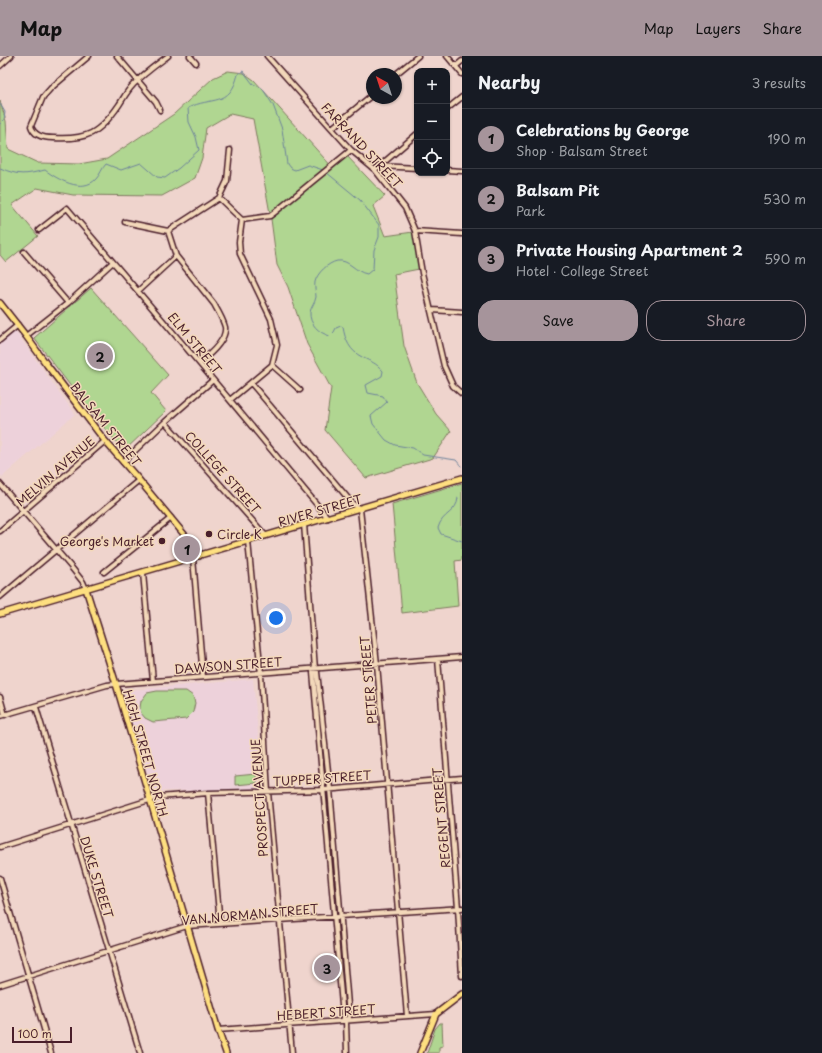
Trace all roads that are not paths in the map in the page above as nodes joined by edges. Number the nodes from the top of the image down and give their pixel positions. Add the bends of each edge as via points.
1 (11, 56) edge
2 (89, 56) edge
3 (118, 56) edge
4 (168, 56) edge
5 (190, 56) edge
6 (267, 56) edge
7 (418, 56) edge
8 (447, 56) edge
9 (462, 61) edge
10 (196, 63) dead end
11 (0, 66) edge
12 (456, 66) junction
13 (402, 69) edge
14 (462, 74) edge
15 (138, 80) junction
16 (462, 97) edge
17 (366, 100) edge
18 (450, 107) edge
19 (160, 110) dead end
20 (332, 128) junction
21 (414, 137) edge
22 (230, 150) dead end
23 (351, 150) junction
24 (379, 166) junction
25 (414, 168) edge
26 (375, 170) junction
27 (450, 170) edge
28 (462, 171) edge
29 (218, 198) junction
30 (242, 220) junction
31 (125, 222) dead end
32 (39, 230) dead end
33 (168, 231) junction
34 (415, 231) junction
35 (462, 234) edge
36 (24, 252) dead end
37 (176, 256) junction
38 (113, 262) junction
39 (138, 291) junction
40 (0, 303) edge
41 (68, 303) junction
42 (432, 310) junction
43 (462, 312) edge
44 (18, 325) junction
45 (26, 336) junction
46 (0, 340) edge
47 (200, 363) junction
48 (272, 365) junction
49 (213, 380) junction
50 (251, 383) junction
51 (300, 390) dead end
52 (462, 394) edge
53 (230, 400) junction
54 (165, 422) junction
55 (105, 442) junction
56 (123, 462) junction
57 (462, 478) edge
58 (139, 480) junction
59 (0, 484) edge
60 (360, 509) junction
61 (23, 512) junction
62 (171, 518) junction
63 (328, 518) junction
64 (304, 524) junction
65 (0, 531) edge
66 (266, 536) junction
67 (248, 541) junction
68 (57, 550) junction
69 (199, 556) junction
70 (193, 558) junction
71 (104, 572) dead end
72 (143, 573) junction
73 (86, 589) junction
74 (0, 597) edge
75 (0, 614) edge
76 (462, 657) edge
77 (438, 659) junction
78 (377, 664) junction
79 (315, 669) junction
80 (261, 674) junction
81 (203, 677) junction
82 (153, 680) junction
83 (116, 684) junction
84 (0, 697) edge
85 (36, 707) junction
86 (2, 716) edge
87 (447, 778) junction
88 (462, 778) edge
89 (387, 784) junction
90 (330, 789) junction
91 (324, 790) junction
92 (268, 792) junction
93 (208, 794) junction
94 (149, 800) junction
95 (71, 826) junction
96 (327, 828) junction
97 (333, 828) junction
98 (0, 847) edge
99 (0, 878) edge
100 (460, 908) edge
101 (398, 912) junction
102 (340, 916) junction
103 (334, 917) junction
104 (280, 920) junction
105 (220, 924) junction
106 (187, 926) junction
107 (109, 951) junction
108 (30, 976) junction
109 (462, 976) edge
110 (0, 985) edge
111 (462, 994) edge
112 (436, 1014) junction
113 (407, 1016) junction
114 (346, 1021) junction
115 (290, 1025) junction
116 (218, 1030) junction
117 (52, 1053) edge
118 (140, 1053) edge
119 (226, 1053) edge
120 (292, 1053) edge
121 (347, 1053) edge
122 (420, 1053) edge

1 - 11 street
2 - 15 street via 43,97 31,126 36,134 46,138 75,138 96,131 110,118
3 - 15 street
4 - 15 street
5 - 10 street
6 - 20 street, FARRAND STREET
7 - 13 street
8 - 12 street
9 - 12 street
12 - 14 street
15 - 19 street
16 - 18 street
17 - 20 street
20 - 23 street, FARRAND STREET
21 - 24 street
22 - 29 street via 227,181
23 - 26 street, FARRAND STREET
23 - 30 street via 274,214
24 - 25 street
24 - 26 street
26 - 34 street, FARRAND STREET via 406,208
27 - 28 street
29 - 30 street
29 - 33 street
30 - 48 street via 240,254 272,319 277,345
31 - 33 street
32 - 38 street, ELM STREET via 67,208
33 - 37 street
34 - 35 street
34 - 42 street, FARRAND STREET
36 - 41 street
37 - 39 street
37 - 47 street via 214,304 225,328 215,350
38 - 39 street, ELM STREET
38 - 41 street
39 - 47 street, ELM STREET
40 - 44 main road, BALSAM STREET
41 - 45 street
42 - 43 street
42 - 52 street, FARRAND STREET via 444,366 453,386
44 - 45 main road, BALSAM STREET
44 - 46 street
45 - 55 main road, BALSAM STREET
47 - 49 street, ELM STREET
48 - 50 street
48 - 51 street
49 - 53 street, ELM STREET
49 - 54 street
50 - 53 street
50 - 60 street via 352,503
53 - 63 street, ELM STREET
54 - 56 street
54 - 66 street, COLLEGE STREET
55 - 56 main road, BALSAM STREET
55 - 61 street, MELVIN AVENUE
56 - 58 main road, BALSAM STREET
57 - 60 main road, RIVER STREET
58 - 62 main road, BALSAM STREET
58 - 68 street
59 - 61 street, HIGH STREET NORTH
60 - 63 main road, RIVER STREET
60 - 78 street, PETER STREET
61 - 65 street, MELVIN AVENUE
61 - 68 street, HIGH STREET NORTH
62 - 69 main road, BALSAM STREET via 198,551
62 - 71 street
63 - 64 main road, RIVER STREET
64 - 66 main road, RIVER STREET
64 - 79 street
66 - 67 main road, RIVER STREET
67 - 69 main road, RIVER STREET
67 - 80 street, PROSPECT AVENUE
68 - 73 street, HIGH STREET NORTH
68 - 74 street
69 - 70 main road, RIVER STREET
70 - 72 main road, RIVER STREET
70 - 81 street
72 - 73 main road, RIVER STREET
72 - 82 street
73 - 75 main road, RIVER STREET
73 - 83 main road, HIGH STREET NORTH
76 - 77 street, DAWSON STREET
77 - 78 street, DAWSON STREET
77 - 87 street, REGENT STREET
78 - 79 street, DAWSON STREET
78 - 89 street, PETER STREET
79 - 80 street, DAWSON STREET
79 - 90 street
79 - 91 street
80 - 81 street, DAWSON STREET
80 - 92 street, PROSPECT AVENUE
81 - 82 street, DAWSON STREET
82 - 83 street, DAWSON STREET
83 - 85 street, DAWSON STREET
83 - 94 main road, HIGH STREET NORTH
84 - 86 street
85 - 86 street, DAWSON STREET
85 - 95 street, DUKE STREET
87 - 88 street, TUPPER STREET
87 - 89 street, TUPPER STREET
87 - 100 street, REGENT STREET
89 - 90 street, TUPPER STREET
89 - 101 street, PETER STREET
90 - 91 street, TUPPER STREET
90 - 97 street
91 - 92 street, TUPPER STREET
91 - 96 street
92 - 93 street, TUPPER STREET
92 - 104 street, PROSPECT AVENUE
93 - 94 street, TUPPER STREET via 158,797
93 - 105 street
94 - 95 street, TUPPER STREET
94 - 106 main road, HIGH STREET NORTH
95 - 98 street, TUPPER STREET
95 - 107 street, DUKE STREET
96 - 97 street
96 - 103 street
97 - 102 street
99 - 108 street
100 - 101 street, VAN NORMAN STREET
100 - 109 street, REGENT STREET
101 - 102 street, VAN NORMAN STREET
101 - 113 street, PETER STREET
102 - 103 street, VAN NORMAN STREET
102 - 114 street via 349,1017
103 - 104 street, VAN NORMAN STREET
103 - 114 street via 343,1017
104 - 105 street, VAN NORMAN STREET
104 - 115 street, PROSPECT AVENUE
105 - 106 street, VAN NORMAN STREET
106 - 107 street, VAN NORMAN STREET
106 - 116 main road, HIGH STREET NORTH
107 - 108 street, VAN NORMAN STREET
107 - 118 street, DUKE STREET
108 - 110 street, VAN NORMAN STREET
108 - 117 street
111 - 112 main road
112 - 113 street, HEBERT STREET
112 - 122 main road
113 - 114 street, HEBERT STREET
114 - 115 street, HEBERT STREET
114 - 121 street
115 - 116 street, HEBERT STREET
115 - 120 street, PROSPECT AVENUE
116 - 119 main road, HIGH STREET NORTH

